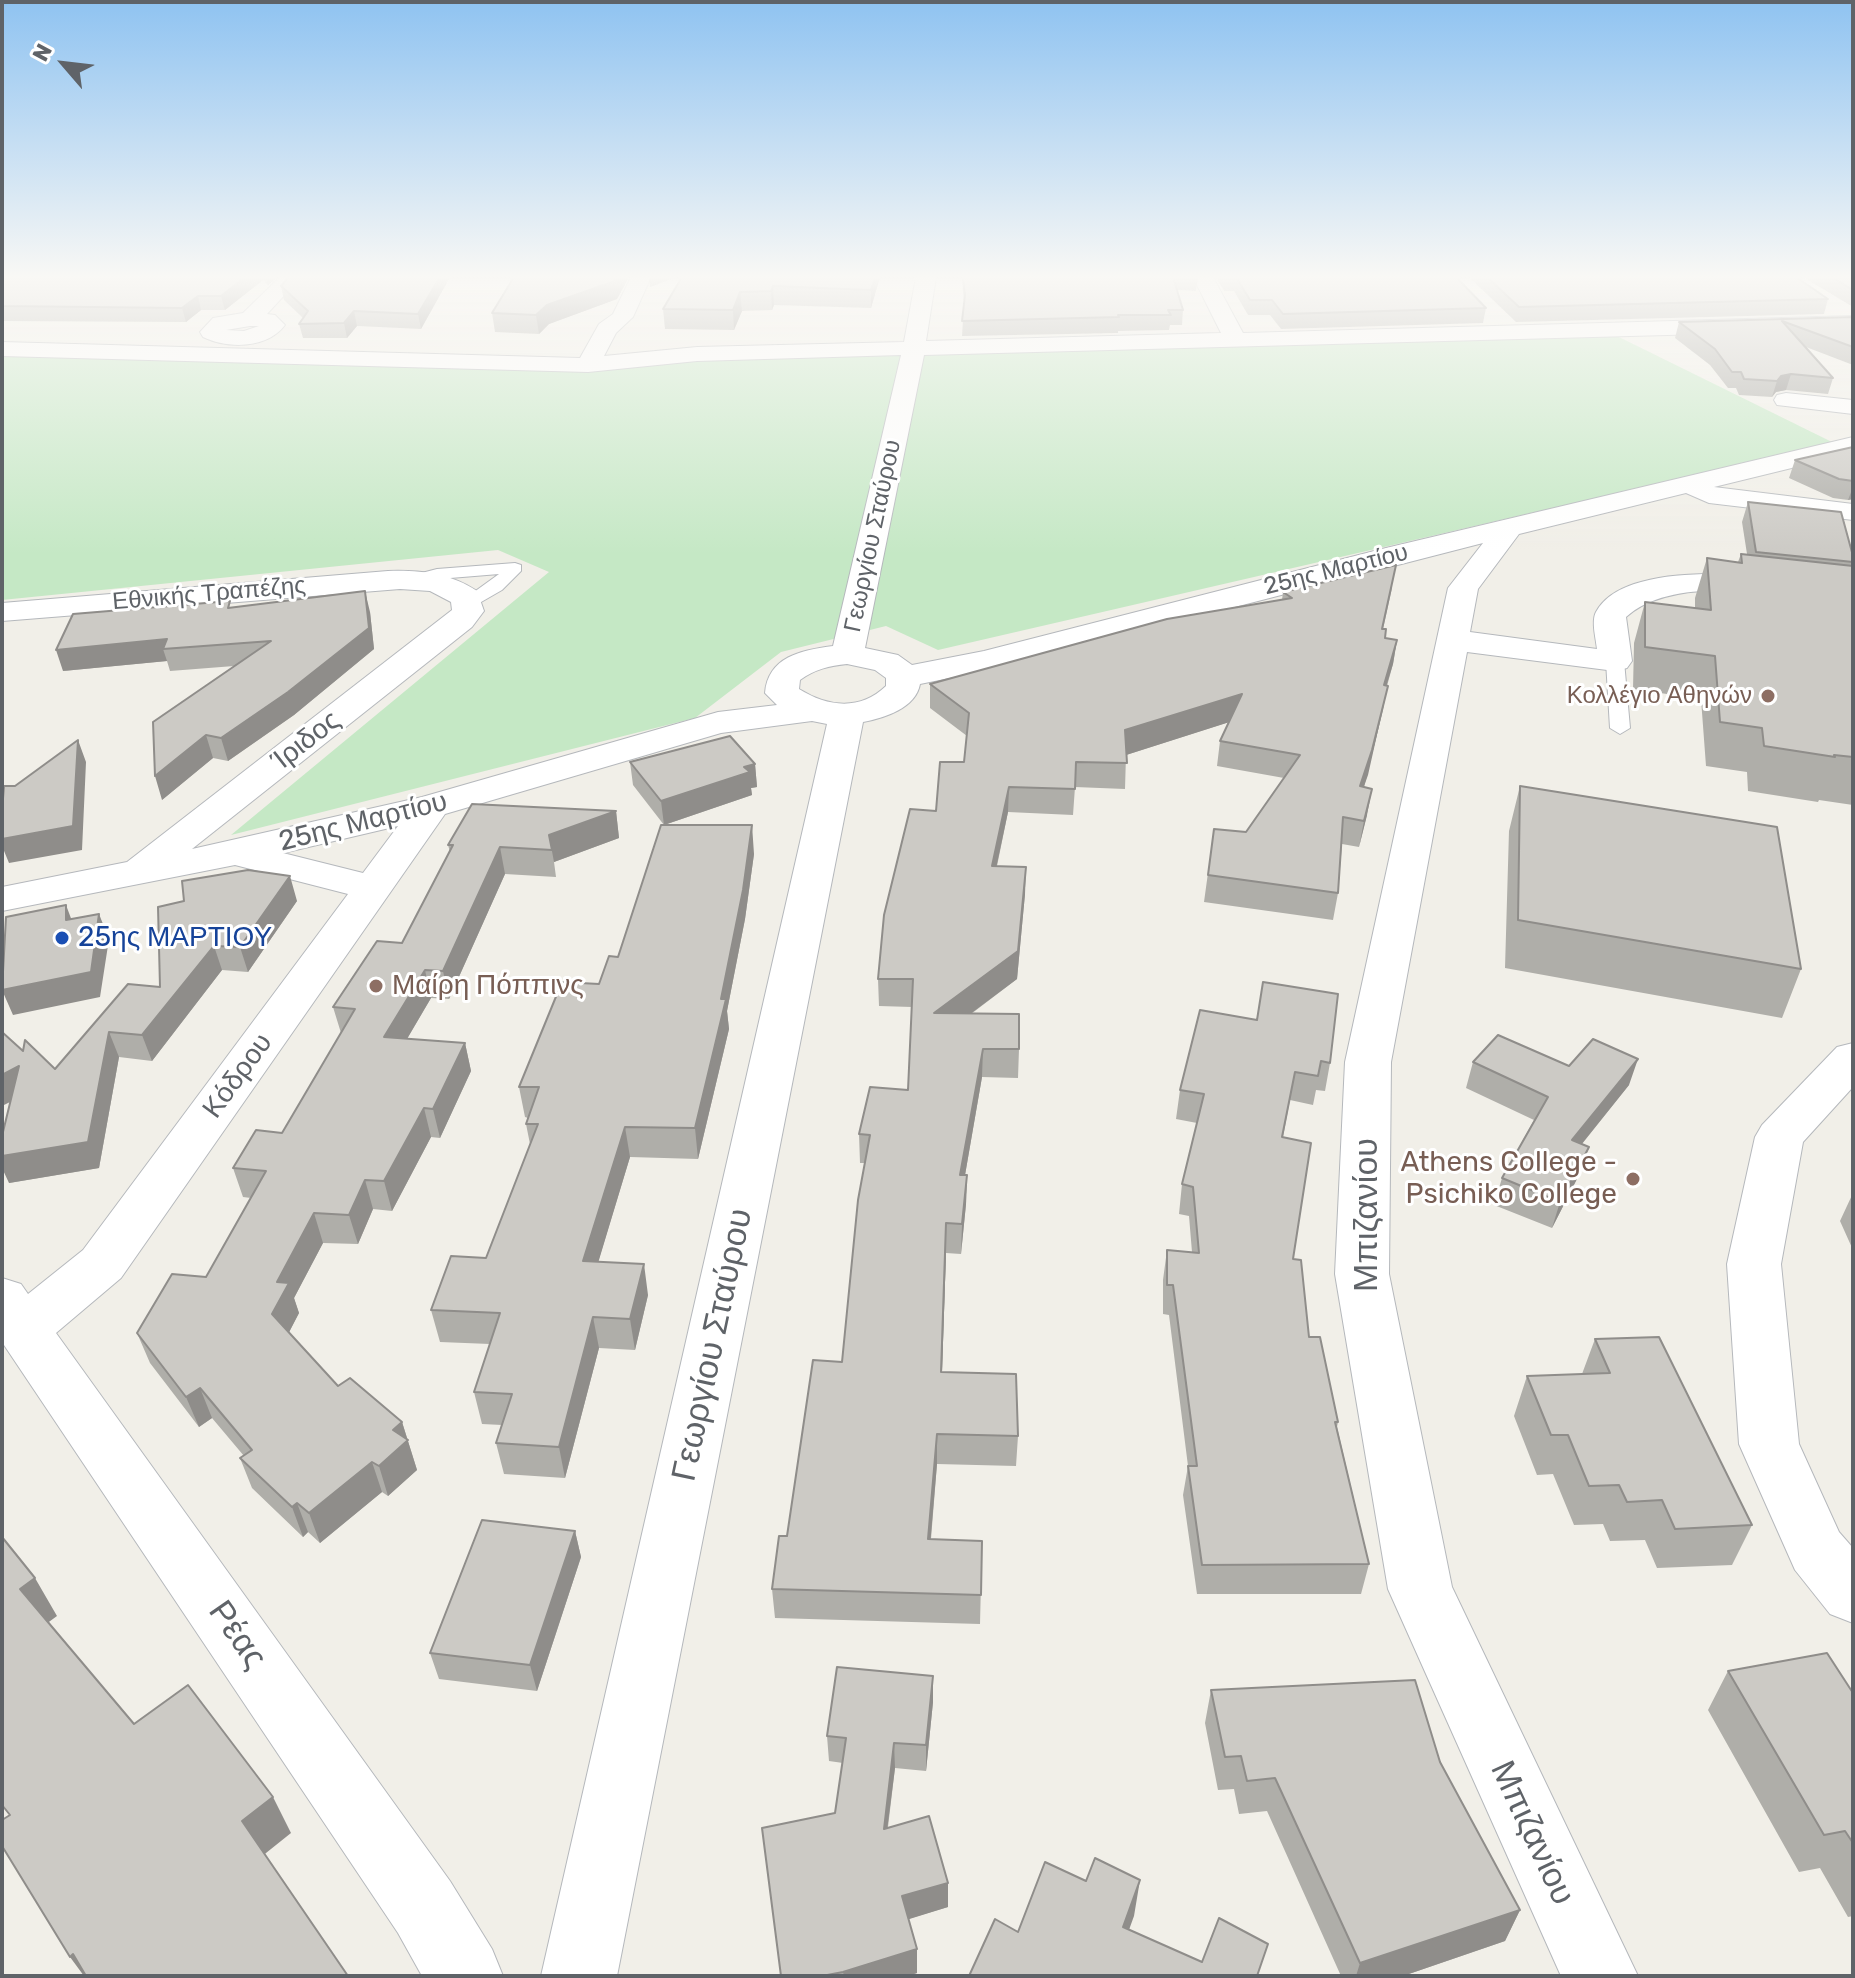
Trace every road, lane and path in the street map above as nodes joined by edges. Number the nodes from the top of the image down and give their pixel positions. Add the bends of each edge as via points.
1 (909, 369) edge
2 (1786, 400) dead end
3 (1853, 407) edge
4 (1853, 445) edge
5 (1687, 486) junction
6 (1853, 512) edge
7 (1508, 529) junction
8 (416, 580) junction
9 (1853, 596) edge
10 (469, 604) junction
11 (2, 612) edge
12 (1453, 640) junction
13 (847, 654) junction
14 (1615, 661) junction
15 (897, 670) junction
16 (813, 706) junction
17 (1620, 728) dead end
18 (432, 806) junction
19 (235, 853) junction
20 (138, 873) junction
21 (373, 888) junction
22 (2, 899) edge
23 (1853, 1058) edge
24 (13, 1314) edge
25 (1853, 1594) edge
26 (465, 1976) edge
27 (579, 1976) edge
28 (1600, 1976) edge

1 - 13 street, Γεωργίου Σταύρου
2 - 3 street
4 - 5 street, 25ης Μαρτίου
5 - 6 street via 1709,495
5 - 7 street, 25ης Μαρτίου
7 - 12 street, Μπιζανίου via 1463,588
7 - 15 street, 25ης Μαρτίου via 986,661
8 - 10 street, Εθνικής Τραπέζης via 447,586
8 - 10 lane, Εθνικής Τραπέζης via 515,568
8 - 11 street, Εθνικής Τραπέζης
9 - 14 street via 1742,583 1690,584 1636,594 1610,615
10 - 20 street, Ίριδος via 461,620
12 - 14 street
12 - 28 street, Μπιζανίου via 1368,1062 1362,1274 1420,1589
13 - 15 street
13 - 16 street via 815,658 783,677
14 - 17 lane
15 - 16 street, 25ης Μαρτίου via 906,687 887,705
16 - 18 street, 25ης Μαρτίου via 718,723
16 - 27 street, Γεωργίου Σταύρου
18 - 19 street, 25ης Μαρτίου
18 - 21 street, Κόδρου
19 - 20 street, 25ης Μαρτίου
19 - 21 street
20 - 22 street, 25ης Μαρτίου
21 - 24 street, Κόδρου via 102,1264
23 - 25 street via 1779,1137 1754,1264 1769,1444 1817,1551
24 - 26 street, Ρέας via 424,1907

